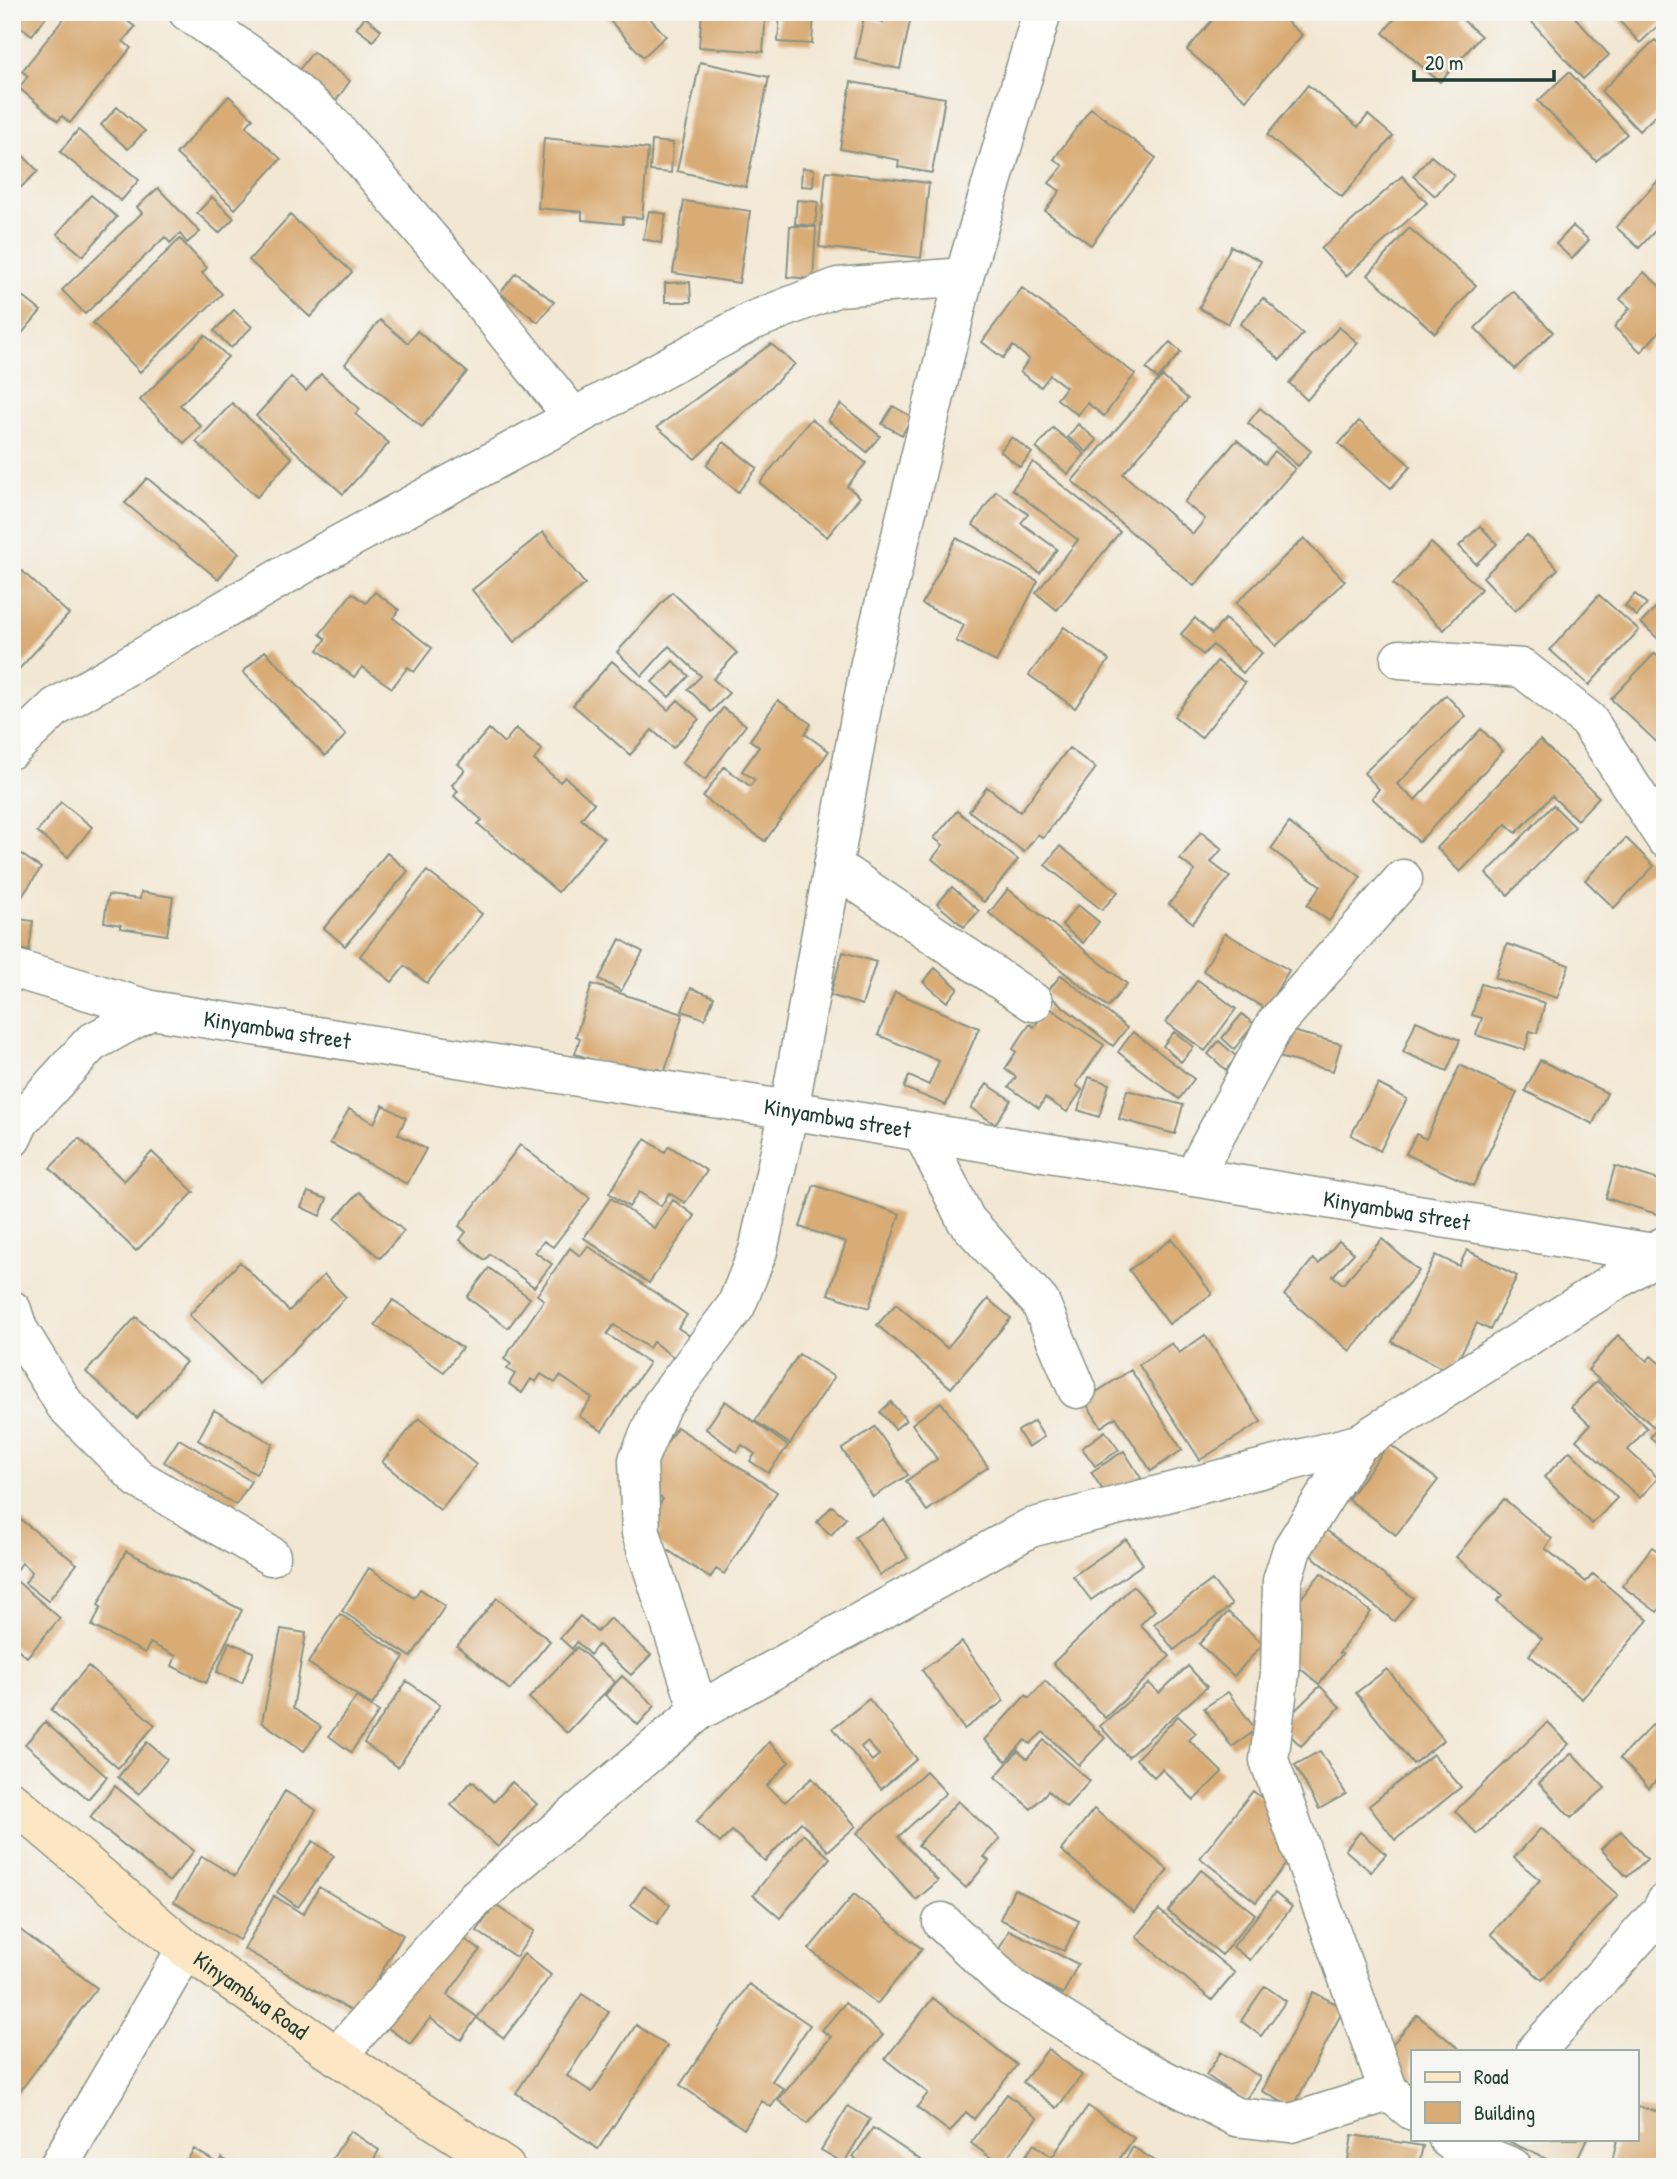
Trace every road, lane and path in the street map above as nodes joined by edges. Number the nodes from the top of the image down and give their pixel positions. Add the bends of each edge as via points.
1 (188, 12) edge
2 (1042, 12) edge
3 (964, 277) junction
4 (575, 418) junction
5 (1400, 659) dead end
6 (12, 749) edge
7 (1665, 838) edge
8 (833, 866) junction
9 (1403, 879) dead end
10 (12, 968) edge
11 (1033, 1002) dead end
12 (151, 1010) junction
13 (789, 1110) junction
14 (922, 1132) junction
15 (12, 1138) edge
16 (1193, 1177) junction
17 (1663, 1252) edge
18 (14, 1323) edge
19 (1077, 1390) dead end
20 (1358, 1444) junction
21 (271, 1556) dead end
22 (699, 1711) junction
23 (12, 1801) edge
24 (1665, 1903) edge
25 (942, 1923) dead end
26 (186, 1949) junction
27 (1537, 2050) edge
28 (337, 2056) junction
29 (1401, 2102) edge
30 (1453, 2140) edge
31 (58, 2167) edge
32 (505, 2167) edge
33 (1512, 2167) edge

1 - 4 street via 266,66 329,121
2 - 3 street
3 - 4 street via 838,287 752,321
3 - 8 street via 870,663
4 - 6 street via 325,552 56,707
5 - 7 street via 1522,668 1588,720
8 - 11 street
8 - 13 street
9 - 16 street via 1275,1024
10 - 12 street, Kinyambwa street
12 - 13 street, Kinyambwa street
12 - 15 street via 91,1044 20,1121
13 - 14 street, Kinyambwa street
13 - 22 street via 758,1251 736,1306 661,1406 638,1460 641,1533
14 - 16 street, Kinyambwa street
14 - 19 street via 966,1220 1040,1302
16 - 17 street, Kinyambwa street
17 - 20 street
18 - 21 street via 65,1405 139,1479
20 - 22 street via 1030,1528
20 - 29 street via 1292,1549 1282,1581 1280,1673 1269,1760
22 - 28 street via 476,1898
23 - 26 street, Kinyambwa Road
24 - 27 street
25 - 29 street via 1012,1988 1128,2061 1236,2117 1291,2123
26 - 28 street, Kinyambwa Road
26 - 31 street
28 - 32 street, Kinyambwa Road
30 - 33 street

